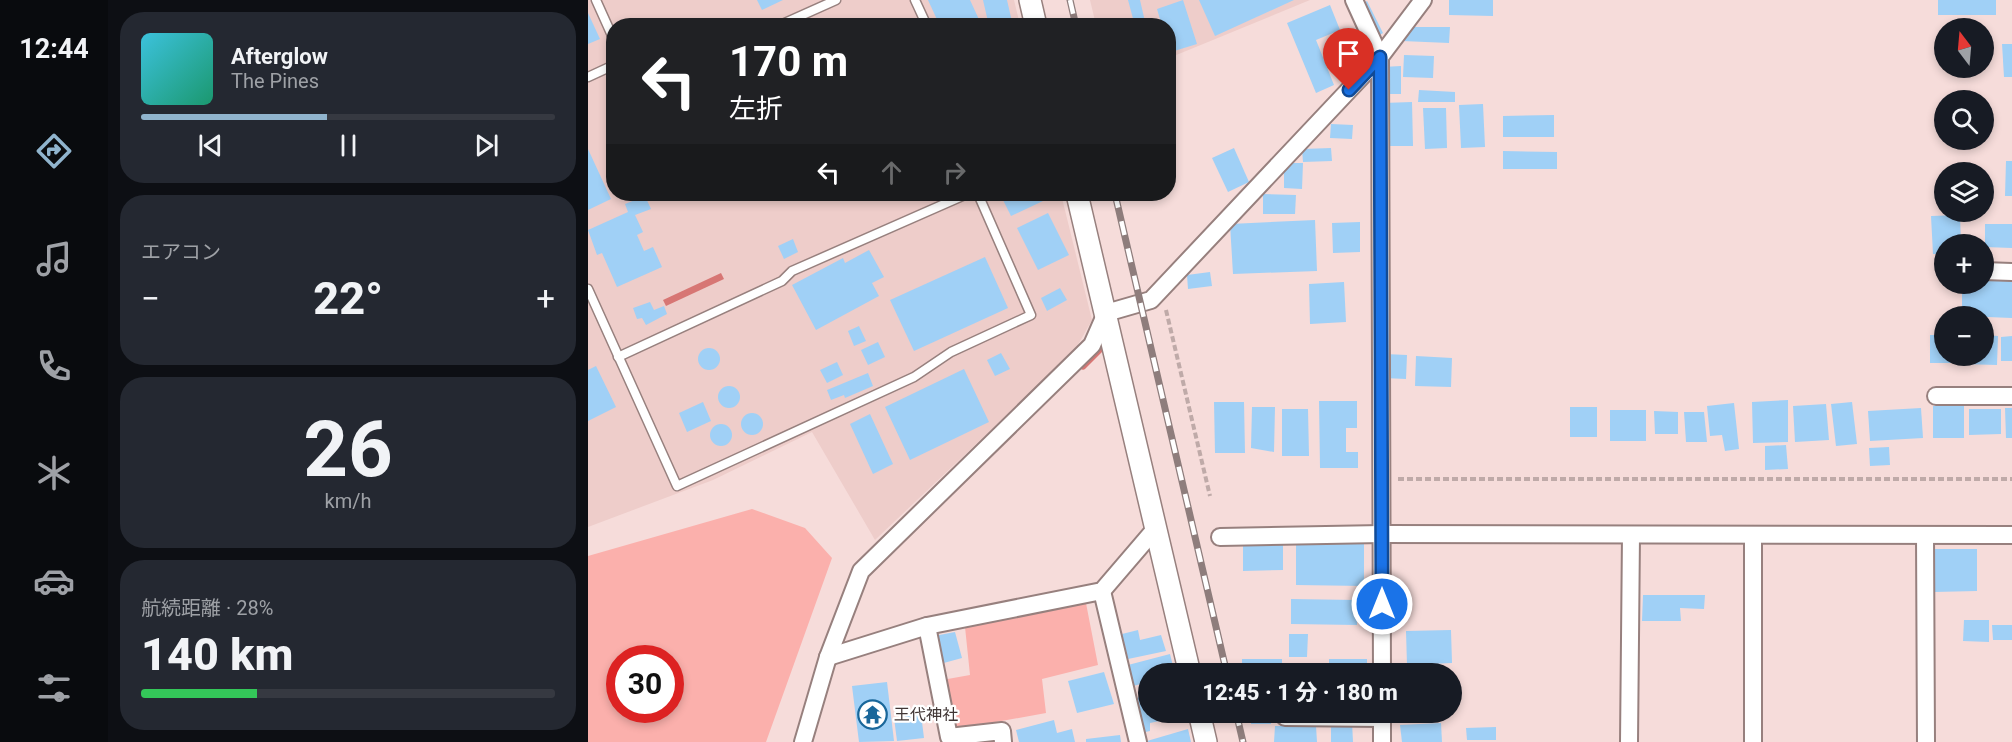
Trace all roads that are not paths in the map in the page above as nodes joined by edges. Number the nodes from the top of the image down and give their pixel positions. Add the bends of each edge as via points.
1 (596, 0) edge
2 (836, 0) edge
3 (915, 0) edge
4 (1030, 0) edge
5 (1354, 0) edge
6 (1423, 0) edge
7 (796, 18) edge
8 (923, 18) edge
9 (1034, 18) edge
10 (606, 22) edge
11 (1380, 57) junction
12 (606, 69) edge
13 (588, 77) edge
14 (951, 201) edge
15 (981, 201) edge
16 (1079, 201) edge
17 (1994, 271) edge
18 (2012, 272) edge
19 (588, 289) edge
20 (1106, 313) junction
21 (618, 357) junction
22 (1936, 396) dead end
23 (2012, 396) edge
24 (1156, 528) junction
25 (1382, 534) junction
26 (1631, 535) junction
27 (1753, 535) junction
28 (1925, 535) junction
29 (2012, 535) edge
30 (1220, 537) dead end
31 (1102, 591) junction
32 (927, 626) junction
33 (828, 657) junction
34 (1187, 663) edge
35 (1382, 663) edge
36 (1202, 723) edge
37 (1382, 723) edge
38 (802, 742) edge
39 (1003, 742) edge
40 (1138, 742) edge
41 (1206, 742) edge
42 (1382, 742) edge
43 (1629, 742) edge
44 (1753, 742) edge
45 (1926, 742) edge

1 - 10 lane
2 - 7 lane
3 - 8 lane
4 - 9 street
5 - 11 street
6 - 11 street
11 - 20 street via 1151,300
11 - 25 street
12 - 13 lane
14 - 21 lane via 792,271 782,281
15 - 21 lane via 1031,315 951,352 914,377 677,486
16 - 20 street
17 - 18 street
19 - 21 lane
20 - 24 street
20 - 33 street via 1092,345 861,572
22 - 23 street
24 - 31 street
24 - 34 street
25 - 26 street
25 - 30 street
25 - 35 street
26 - 27 street
26 - 43 street
27 - 28 street
27 - 44 street
28 - 29 street
28 - 45 street
31 - 32 street
31 - 40 street
32 - 33 street
32 - 39 street via 949,737 1002,731
33 - 38 street
36 - 41 street
37 - 42 street

